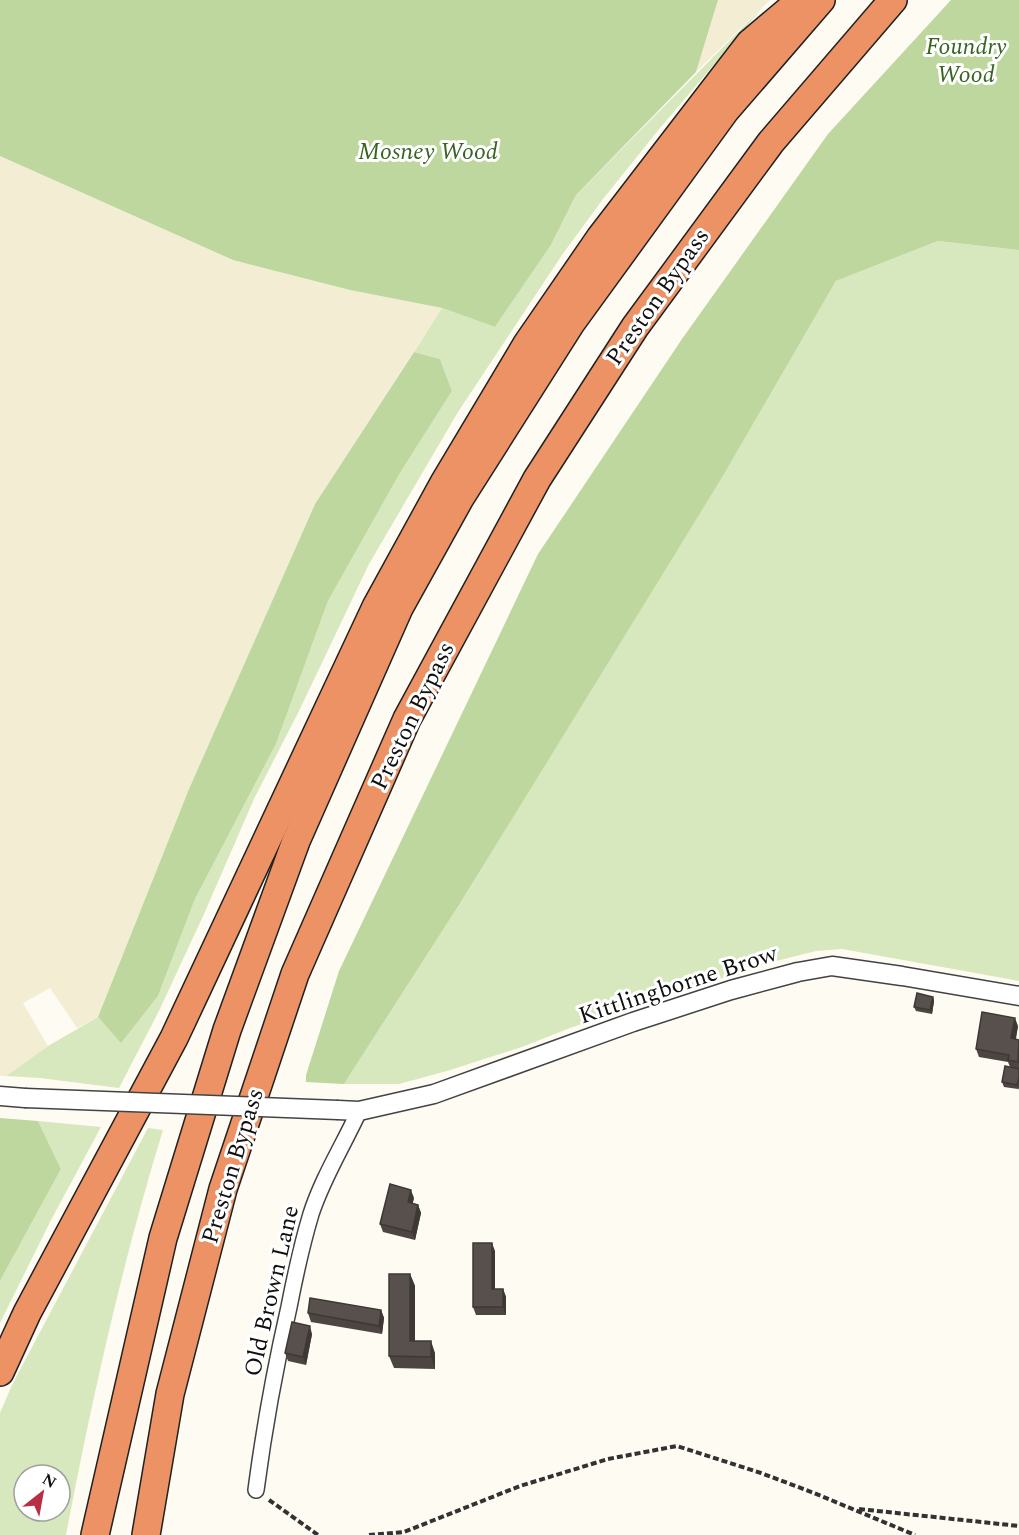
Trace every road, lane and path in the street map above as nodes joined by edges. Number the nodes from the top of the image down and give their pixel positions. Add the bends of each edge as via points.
1 (801, 0) edge
2 (821, 0) edge
3 (893, 0) edge
4 (1019, 996) edge
5 (0, 1096) edge
6 (359, 1111) junction
7 (0, 1372) edge
8 (156, 1469) junction
9 (256, 1490) joint
10 (853, 1509) junction
11 (1019, 1526) edge
12 (95, 1535) edge
13 (146, 1535) edge
14 (152, 1535) edge
15 (318, 1535) edge
16 (369, 1535) edge
17 (915, 1535) edge

1 - 7 highway via 750,43 600,238 527,344 444,483 376,606 174,1038 27,1313
2 - 12 highway, Preston Bypass via 725,111 571,323 460,498 399,608 296,841 227,1030 163,1238
3 - 8 highway, Preston Bypass via 771,142 635,327 537,479 407,719 295,974 224,1189 170,1394
4 - 6 street, Kittlingborne Brow via 832,966 732,990 434,1094
5 - 6 street, Kittlingborne Brow, bridge
6 - 9 street, Old Brown Lane via 311,1213 274,1372
8 - 13 highway, Preston Bypass
8 - 14 highway
9 - 15 path
10 - 11 path
10 - 16 path via 677,1446 608,1459 519,1485 404,1532
10 - 17 path

